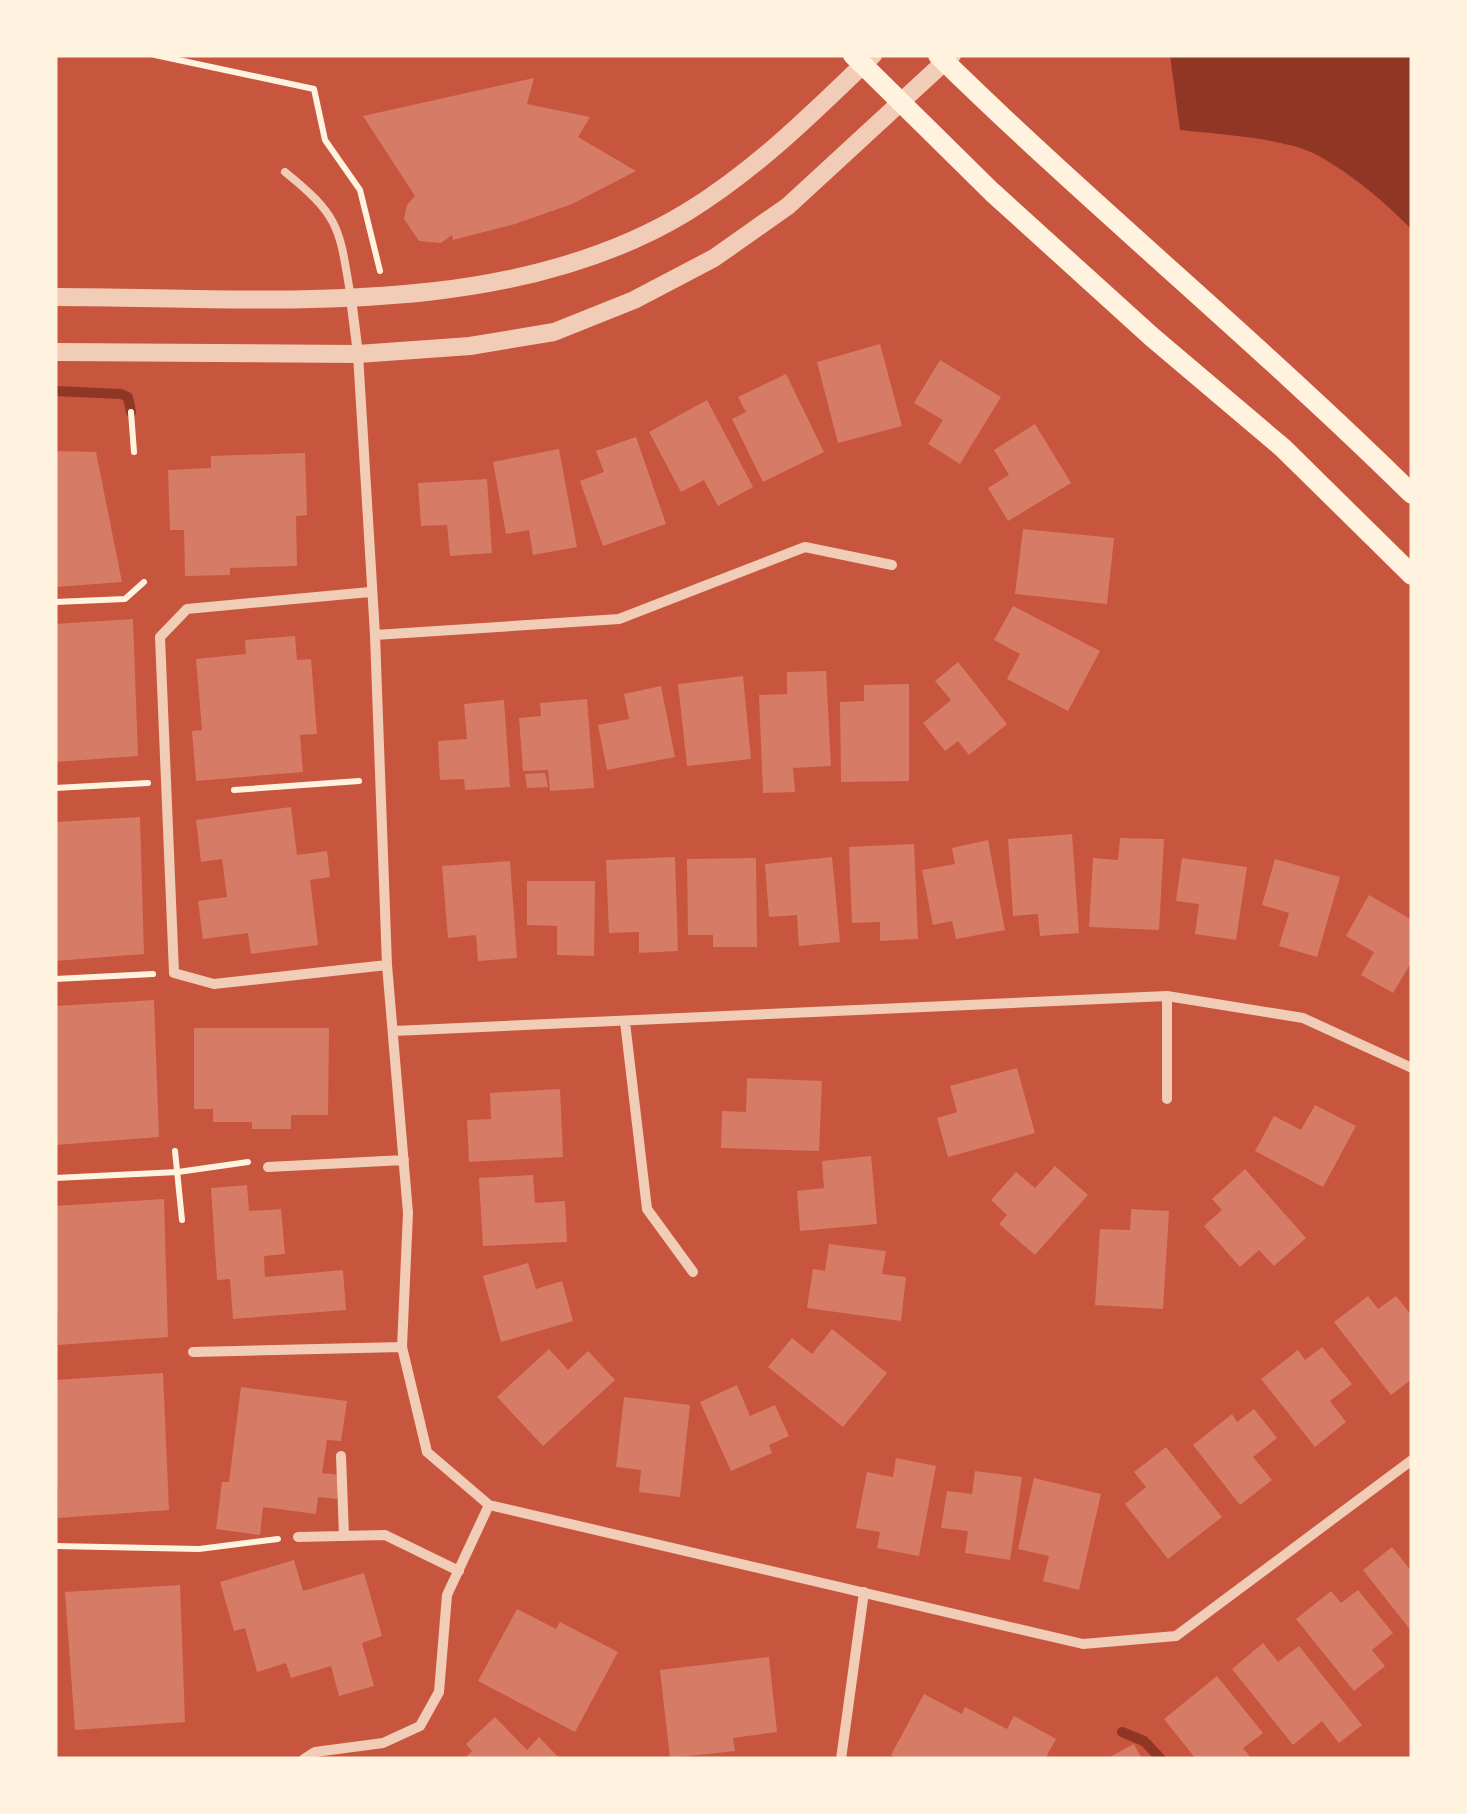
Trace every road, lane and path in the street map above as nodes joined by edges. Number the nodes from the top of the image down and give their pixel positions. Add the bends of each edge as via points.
1 (155, 55) edge
2 (945, 57) edge
3 (863, 58) edge
4 (902, 105) junction
5 (285, 172) dead end
6 (382, 278) dead end
7 (55, 297) edge
8 (351, 298) junction
9 (55, 352) edge
10 (358, 354) junction
11 (131, 412) dead end
12 (134, 452) dead end
13 (1412, 494) edge
14 (892, 565) dead end
15 (1412, 574) edge
16 (144, 582) dead end
17 (370, 592) junction
18 (55, 602) edge
19 (374, 635) junction
20 (380, 780) junction
21 (166, 782) junction
22 (55, 788) edge
23 (234, 790) dead end
24 (387, 965) junction
25 (174, 973) junction
26 (55, 979) edge
27 (1167, 996) junction
28 (624, 1022) junction
29 (394, 1031) junction
30 (1412, 1068) edge
31 (1167, 1099) dead end
32 (175, 1151) dead end
33 (404, 1160) junction
34 (268, 1167) joint
35 (178, 1172) junction
36 (55, 1178) edge
37 (182, 1220) dead end
38 (694, 1272) dead end
39 (402, 1347) junction
40 (193, 1352) dead end
41 (341, 1456) dead end
42 (1412, 1460) edge
43 (489, 1505) junction
44 (344, 1536) junction
45 (298, 1537) joint
46 (55, 1546) edge
47 (458, 1571) junction
48 (864, 1592) junction
49 (304, 1759) edge
50 (841, 1759) edge

1 - 6 path via 314,89 326,140 360,190
2 - 4 street
2 - 13 main road
3 - 4 main road
3 - 8 street via 755,164 686,212 609,251 461,288
4 - 10 street via 788,206 714,258 634,300 554,332
4 - 15 main road via 1283,448
5 - 8 lane via 321,201 340,233
7 - 8 street
8 - 10 street
9 - 10 street
10 - 17 street
11 - 12 path
14 - 19 street via 805,547 620,619
16 - 18 path via 125,598
17 - 19 street
17 - 21 street via 187,609 160,637
19 - 20 street
20 - 23 path
20 - 24 street
21 - 22 path
21 - 25 street
24 - 25 street via 214,984
24 - 29 street
25 - 26 path
27 - 28 street
27 - 30 street via 1303,1018
27 - 31 street
28 - 29 street
28 - 38 street via 647,1209
29 - 33 street
32 - 35 path
33 - 34 street
33 - 39 street
34 - 35 path via 248,1162
35 - 36 path
35 - 37 path
39 - 40 street
39 - 43 street via 427,1452
41 - 44 street
42 - 48 street via 1176,1636 1083,1644
43 - 47 street
43 - 48 street
44 - 45 street
44 - 47 street via 384,1535
45 - 46 path via 199,1548
47 - 49 street via 447,1595 439,1692 420,1726 383,1743
48 - 50 street

